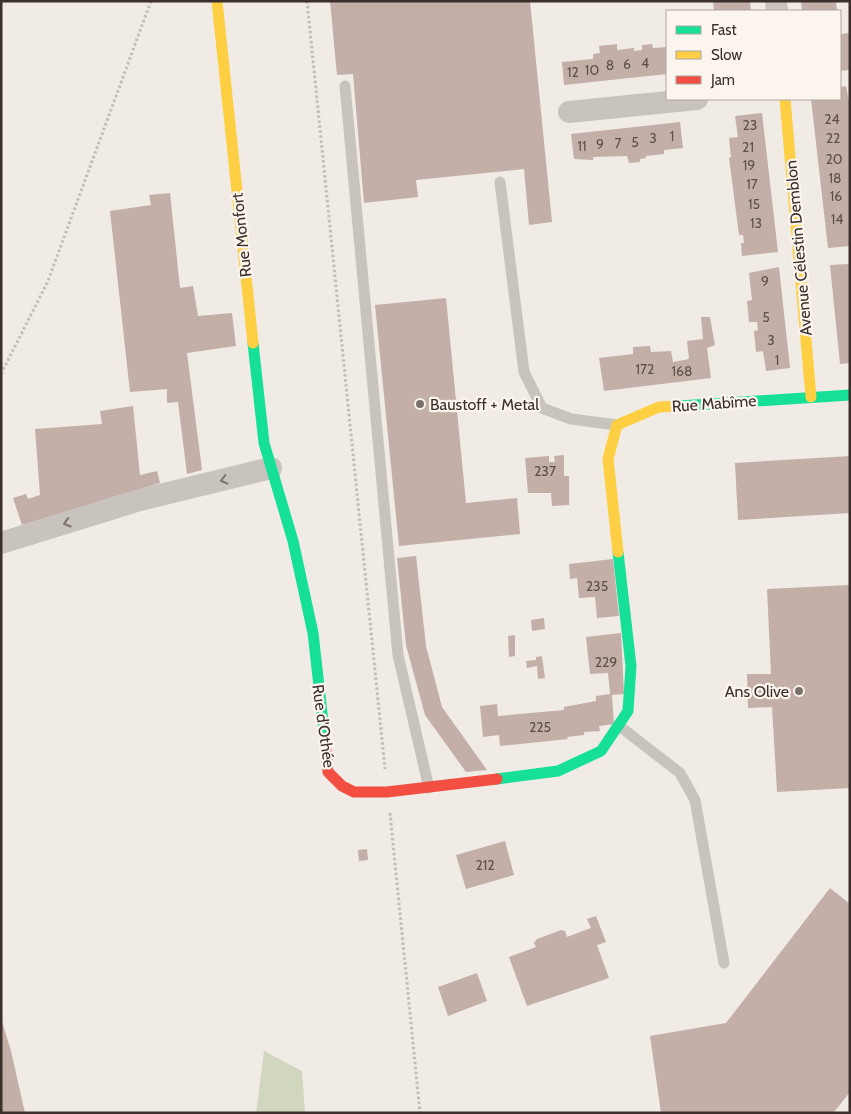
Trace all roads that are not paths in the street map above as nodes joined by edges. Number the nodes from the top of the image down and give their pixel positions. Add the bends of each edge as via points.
1 (217, 1) edge
2 (345, 86) dead end
3 (687, 100) edge
4 (785, 100) edge
5 (569, 112) dead end
6 (500, 182) dead end
7 (850, 395) edge
8 (811, 398) junction
9 (617, 425) junction
10 (271, 468) junction
11 (1, 543) edge
12 (618, 725) junction
13 (429, 788) junction
14 (724, 963) dead end

1 - 10 street, Rue Monfort via 257,393
2 - 13 lane via 398,655
3 - 5 street
4 - 8 street, Avenue Célestin Demblon
6 - 9 lane via 524,372 542,408 571,419
7 - 8 street, Rue Mabîme
8 - 9 street, Rue Mabîme via 659,407
9 - 12 street, Rue d'Othée via 608,459 631,666 628,711
10 -> 11 street via 140,500
10 - 13 street, Rue d'Othée via 293,541 313,633 328,772 342,787 360,794
12 - 13 street, Rue d'Othée via 601,752 558,771
12 - 14 lane via 680,774 696,800

